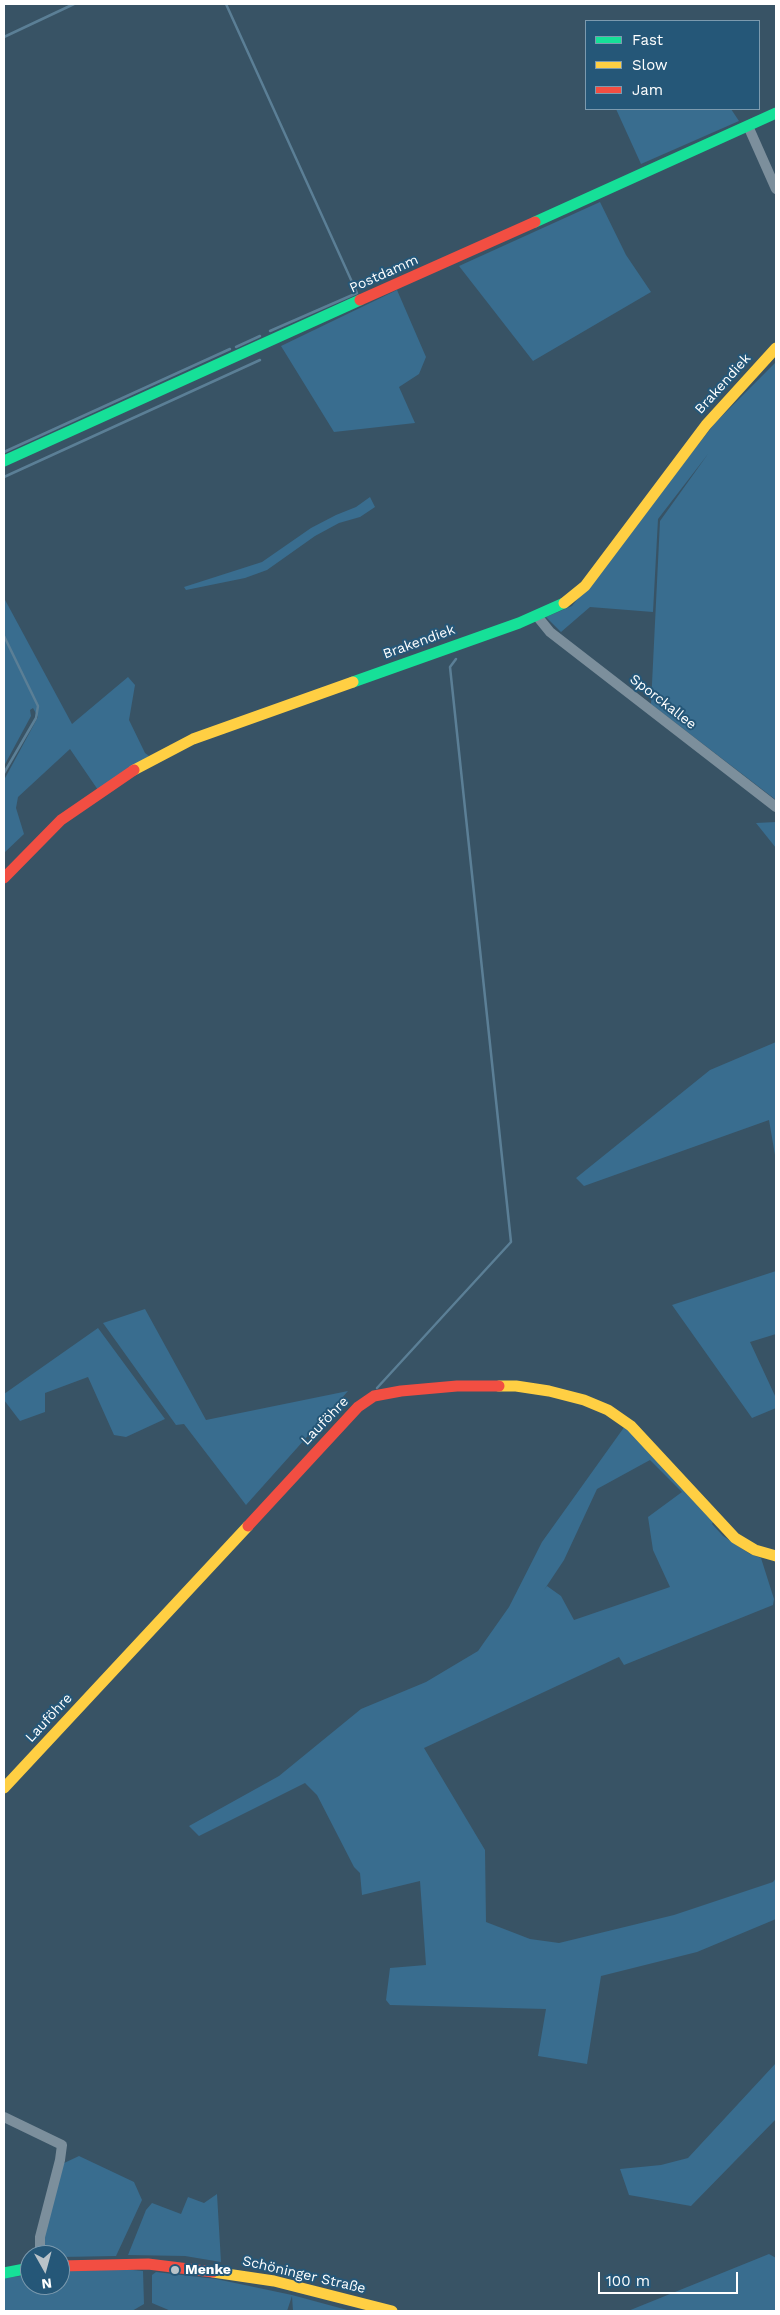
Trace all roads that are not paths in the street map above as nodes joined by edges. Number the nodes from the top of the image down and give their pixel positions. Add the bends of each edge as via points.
1 (776, 113) edge
2 (748, 126) junction
3 (776, 189) edge
4 (776, 348) edge
5 (4, 461) edge
6 (537, 616) junction
7 (776, 807) edge
8 (4, 878) edge
9 (776, 1556) edge
10 (4, 1788) edge
11 (4, 2117) edge
12 (40, 2245) edge
13 (70, 2265) edge
14 (20, 2270) edge
15 (4, 2273) edge
16 (392, 2311) edge

1 - 2 street, Postdamm
2 - 3 street
2 - 5 street, Postdamm
4 - 6 street, Brakendiek via 706,425 585,586 568,601
6 - 7 street, Sporckallee via 550,632
6 - 8 street, Brakendiek via 193,739 142,764 61,820
9 - 10 street, Lauföhre via 755,1550 735,1538 632,1426 600,1407 549,1391 516,1386 456,1386 374,1396 358,1407
11 - 12 street via 62,2145
13 - 16 street, Schöninger Straße via 148,2264 223,2272 274,2281
14 - 15 street

